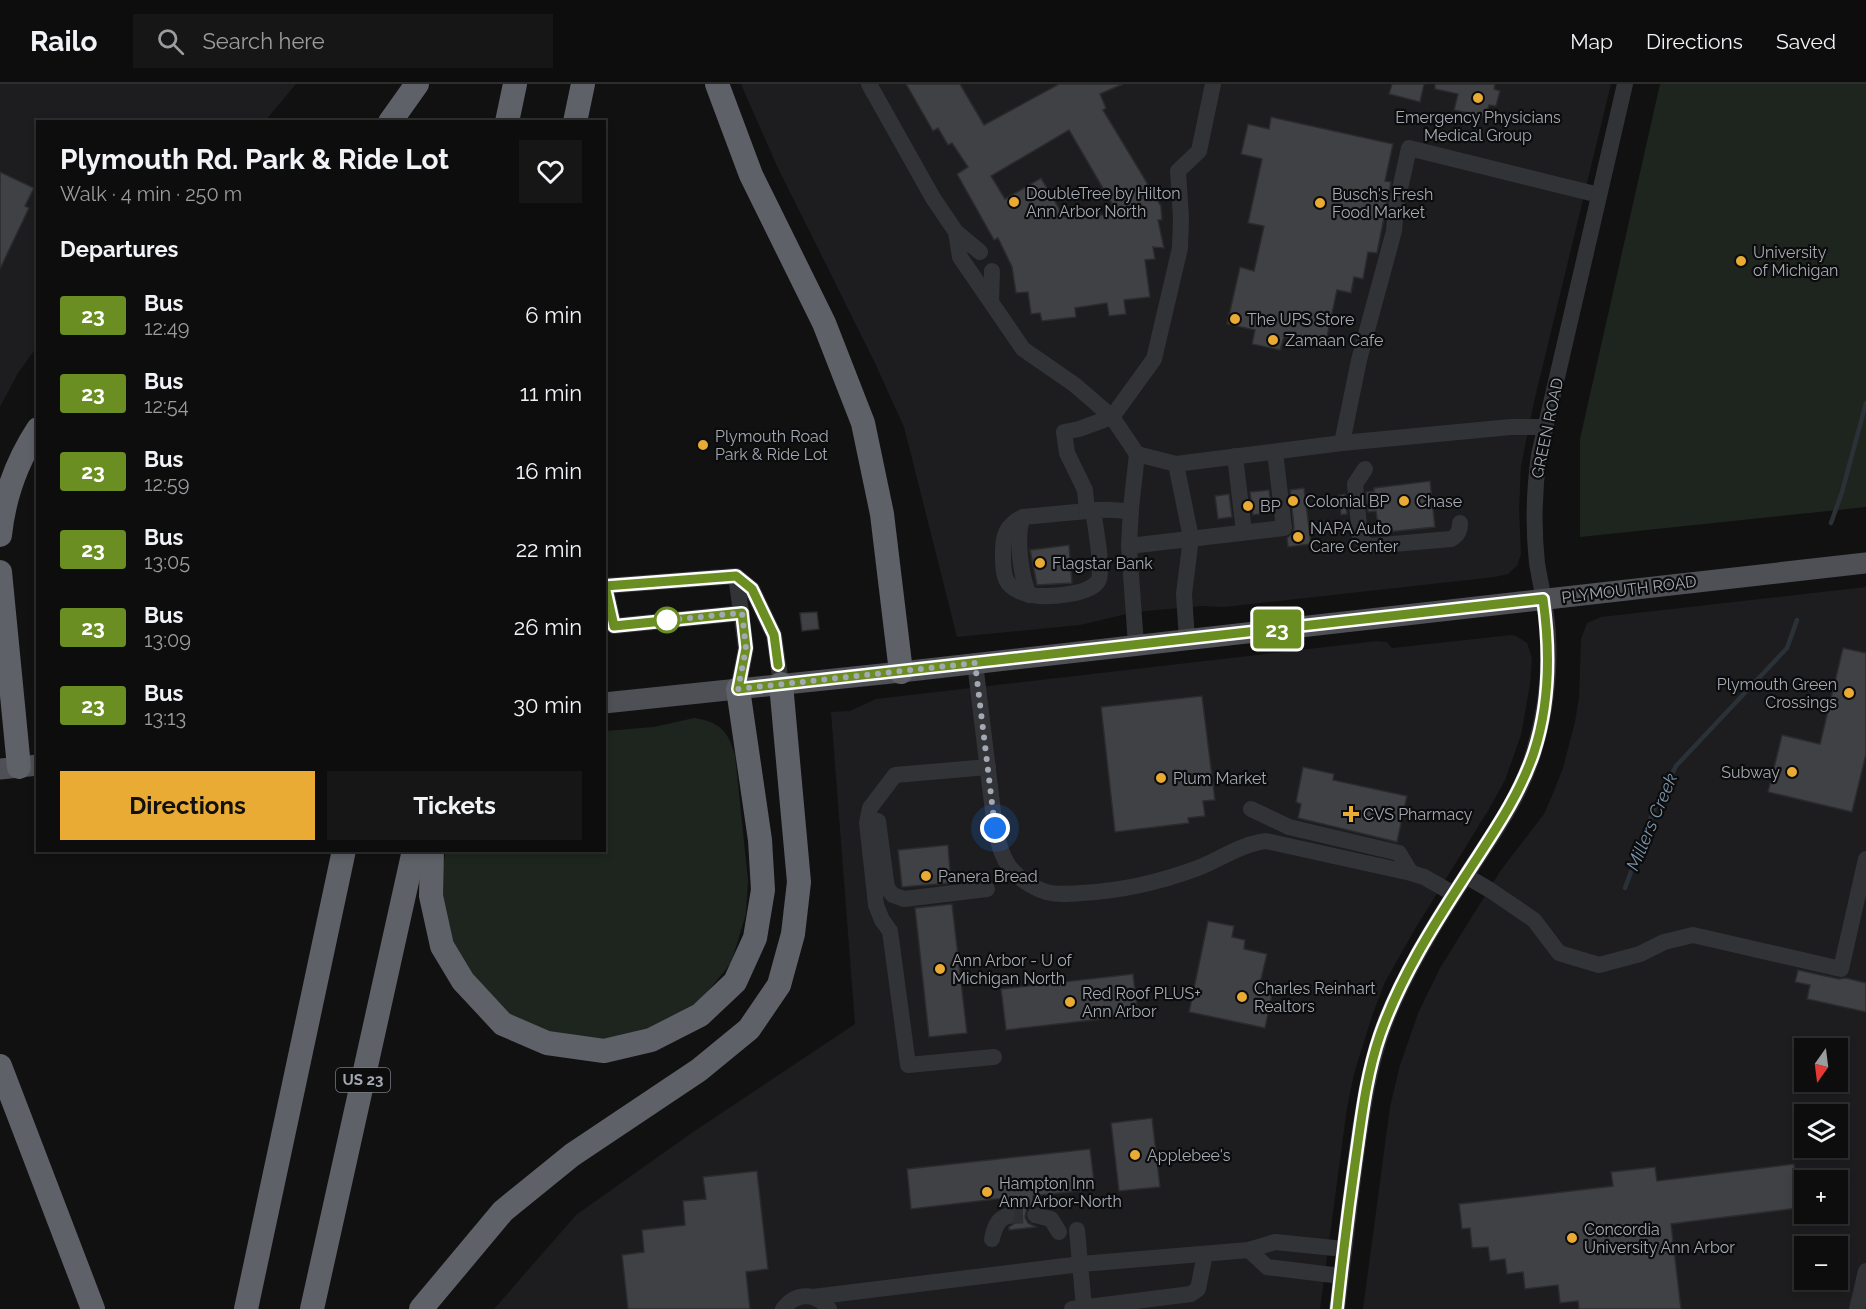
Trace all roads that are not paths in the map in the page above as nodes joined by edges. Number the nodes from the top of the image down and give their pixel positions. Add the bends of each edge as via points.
1 (417, 84) edge
2 (515, 84) edge
3 (584, 84) edge
4 (717, 84) edge
5 (869, 84) edge
6 (1213, 84) edge
7 (1625, 84) edge
8 (391, 120) edge
9 (507, 120) edge
10 (575, 120) edge
11 (1599, 195) junction
12 (956, 232) junction
13 (980, 252) dead end
14 (992, 271) dead end
15 (991, 302) junction
16 (1112, 417) junction
17 (1545, 427) junction
18 (36, 432) edge
19 (1342, 443) junction
20 (1275, 452) junction
21 (1137, 454) junction
22 (1235, 456) junction
23 (1176, 464) junction
24 (1365, 469) dead end
25 (1090, 510) junction
26 (1131, 512) junction
27 (1460, 523) dead end
28 (1244, 532) junction
29 (0, 535) edge
30 (1191, 538) junction
31 (1129, 546) junction
32 (1866, 563) edge
33 (0, 572) edge
34 (736, 576) junction
35 (606, 586) edge
36 (606, 590) edge
37 (1543, 599) junction
38 (742, 613) junction
39 (1187, 640) junction
40 (1136, 645) junction
41 (975, 663) junction
42 (901, 672) junction
43 (781, 684) junction
44 (738, 689) junction
45 (606, 703) edge
46 (19, 767) edge
47 (988, 767) junction
48 (1251, 809) dead end
49 (878, 821) dead end
50 (344, 852) edge
51 (414, 852) edge
52 (432, 852) edge
53 (1866, 859) edge
54 (1411, 873) junction
55 (1466, 876) junction
56 (987, 889) dead end
57 (1454, 894) junction
58 (994, 1057) dead end
59 (0, 1066) edge
60 (1035, 1215) tunnel mouth
61 (1007, 1216) dead end
62 (1077, 1230) dead end
63 (1059, 1232) dead end
64 (992, 1239) dead end
65 (1344, 1249) junction
66 (1249, 1250) junction
67 (1204, 1254) junction
68 (1081, 1264) junction
69 (1866, 1271) edge
70 (1341, 1276) junction
71 (813, 1297) junction
72 (1078, 1308) edge
73 (93, 1309) edge
74 (246, 1309) edge
75 (312, 1309) edge
76 (421, 1309) edge
77 (783, 1309) edge
78 (829, 1309) edge
79 (1337, 1309) edge
80 (1857, 1309) edge

1 - 8 highway
2 - 9 highway
3 - 10 highway
4 - 42 highway via 751,175 824,323 863,423 882,514
5 - 12 street
6 - 16 street via 1199,151 1178,171 1180,248 1154,359
7 - 11 street, GREEN ROAD
11 - 17 street, GREEN ROAD
11 - 19 street via 1409,148 1394,231 1359,360
12 - 13 street
12 - 15 street via 960,257
14 - 15 street
15 - 16 street via 1023,349 1076,384
16 - 21 street
16 - 25 street via 1064,432 1067,453
17 - 19 street
17 - 37 street, GREEN ROAD via 1534,519
18 - 29 highway via 19,462 3,511
19 - 20 street
20 - 22 street
20 - 28 street via 1284,528
21 - 23 street
21 - 26 street
22 - 23 street
22 - 28 street
23 - 30 street
24 - 27 street via 1354,484 1360,536 1370,546 1451,539 1457,536
25 - 25 street via 1099,563 1095,584 1087,590 1041,596 1009,585 1005,577 1004,540 1014,521
25 - 26 street
26 - 31 street
28 - 30 street
30 - 31 street
30 - 39 street via 1184,594
31 - 40 street
32 - 37 main road, PLYMOUTH ROAD
33 - 46 highway
34 - 35 street
34 - 38 street
34 - 43 street via 752,589 774,635
36 - 38 street via 614,626
37 - 39 main road, PLYMOUTH ROAD
37 - 55 street, GREEN ROAD via 1548,634 1547,673 1534,753 1503,818
38 - 44 street via 746,648
39 - 40 main road, PLYMOUTH ROAD
40 - 41 main road, PLYMOUTH ROAD
41 - 42 main road, PLYMOUTH ROAD
41 - 47 street
42 - 43 main road, PLYMOUTH ROAD
43 - 44 main road, PLYMOUTH ROAD
43 - 76 highway via 798,882 793,934 779,984 748,1029 699,1070 572,1155 503,1211
44 - 45 main road, PLYMOUTH ROAD
44 - 52 highway via 760,840 762,890 754,938 735,982 700,1015 651,1040 604,1051 547,1043 503,1024 463,981 442,946 431,896
47 - 54 street via 1000,848 1011,869 1047,892 1105,892 1150,884 1266,841
47 - 58 street via 895,775 870,808 867,823 876,905 890,931 908,1065
48 - 54 street via 1289,827 1399,854
49 - 56 street via 887,888 893,896 909,898
50 - 74 highway
51 - 75 highway, US 23
53 - 55 street via 1841,969 1693,935 1599,965 1559,953 1534,920
54 - 57 street
55 - 57 street, GREEN ROAD
57 - 65 street, GREEN ROAD via 1416,956 1380,1036 1367,1082
59 - 73 highway
60 - 63 street via 1050,1219
61 - 64 street via 997,1224
62 - 68 street
65 - 66 street via 1275,1242
65 - 70 street, GREEN ROAD
66 - 67 street
66 - 70 street via 1267,1267
67 - 68 street
67 - 72 street via 1198,1289 1191,1294
68 - 71 street
68 - 72 street
69 - 80 street
70 - 79 street, GREEN ROAD
71 - 77 street via 795,1298
71 - 78 street

